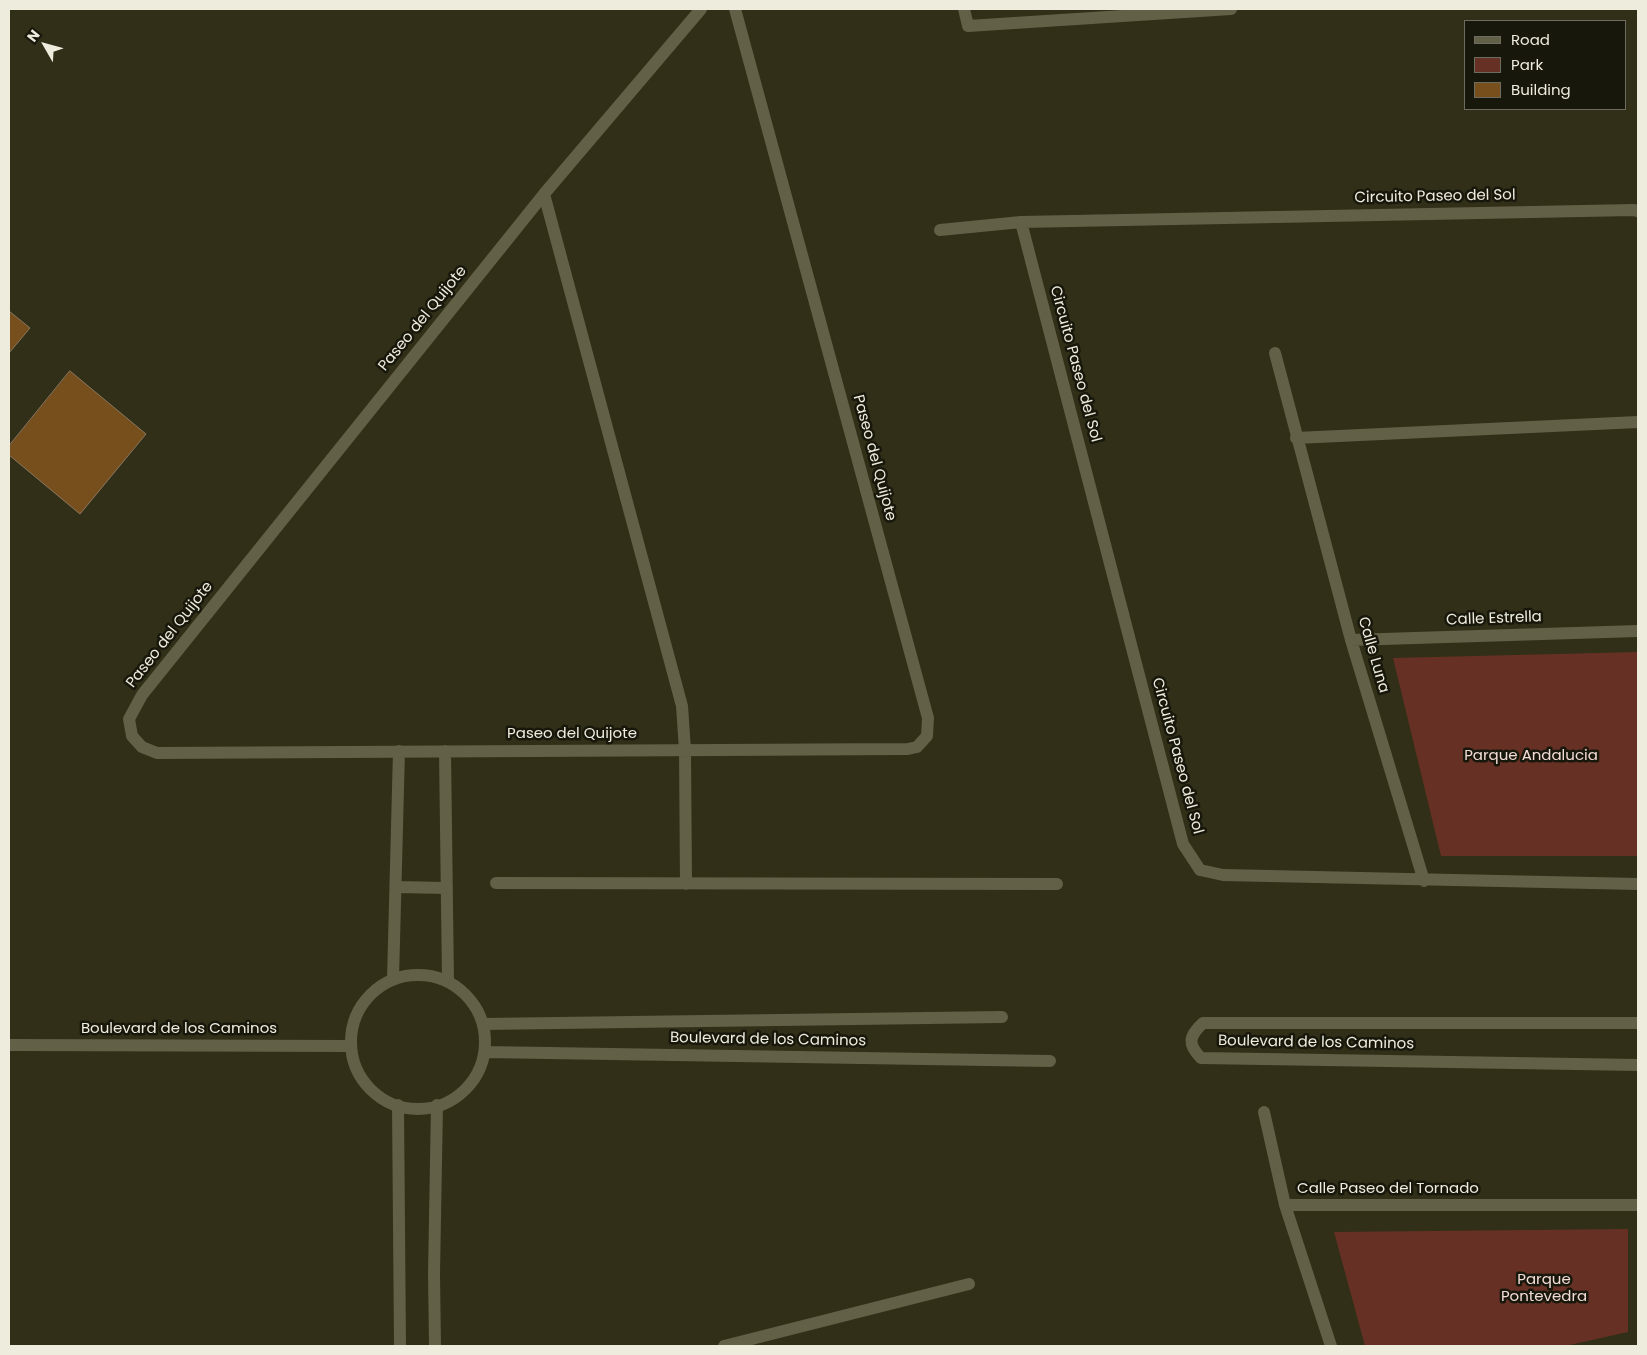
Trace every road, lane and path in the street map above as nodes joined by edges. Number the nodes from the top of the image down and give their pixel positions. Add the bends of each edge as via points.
1 (701, 9) edge
2 (735, 9) edge
3 (964, 9) edge
4 (1231, 9) edge
5 (544, 194) junction
6 (1638, 211) edge
7 (1021, 222) junction
8 (940, 230) dead end
9 (1275, 353) dead end
10 (1638, 422) edge
11 (1296, 438) junction
12 (1638, 631) edge
13 (1351, 640) junction
14 (685, 750) junction
15 (399, 751) junction
16 (445, 751) junction
17 (1424, 881) junction
18 (496, 883) dead end
19 (686, 884) junction
20 (1057, 884) dead end
21 (1638, 884) edge
22 (396, 887) junction
23 (447, 888) junction
24 (394, 979) junction
25 (448, 981) junction
26 (1002, 1017) dead end
27 (1638, 1023) edge
28 (483, 1024) junction
29 (9, 1045) edge
30 (350, 1046) junction
31 (485, 1052) junction
32 (1050, 1061) dead end
33 (1638, 1065) edge
34 (398, 1105) junction
35 (437, 1105) junction
36 (1264, 1112) dead end
37 (1286, 1205) junction
38 (1638, 1205) edge
39 (968, 1284) dead end
40 (400, 1346) edge
41 (436, 1346) edge
42 (724, 1346) edge
43 (1331, 1346) edge

1 - 5 street, Paseo del Quijote
2 - 14 street, Paseo del Quijote via 928,718 927,736 908,750
3 - 4 street via 968,26
5 - 14 street via 682,706
5 - 15 street, Paseo del Quijote via 148,687 129,719 132,736 142,747 157,753
6 - 7 street, Circuito Paseo del Sol
7 - 8 street, Circuito Paseo del Sol
7 - 17 street, Circuito Paseo del Sol via 1183,844 1200,870 1223,875
9 - 11 street, Calle Luna
10 - 11 street
11 - 13 street, Calle Luna
12 - 13 street, Calle Estrella
13 - 17 street, Calle Luna
14 - 16 street, Paseo del Quijote
14 - 19 street
15 - 16 street, Paseo del Quijote
15 - 22 street
16 - 23 street
17 - 21 street, Circuito Paseo del Sol
18 - 19 street
19 - 20 street
22 - 23 street
22 - 24 street
23 - 25 street
24 - 25 street via 421,974
24 - 30 street via 370,994 354,1018
25 - 28 street via 470,999
26 - 28 street, Boulevard de los Caminos
27 - 33 street, Boulevard de los Caminos via 1203,1023 1191,1040 1193,1050 1201,1058
28 - 31 street
29 - 30 street, Boulevard de los Caminos
30 - 34 street via 360,1077 383,1100
31 - 32 street, Boulevard de los Caminos
31 - 35 street via 472,1082 446,1103
34 - 35 street via 414,1109
34 - 40 street
35 - 41 street
36 - 37 street
37 - 38 street, Calle Paseo del Tornado
37 - 43 street, Calle Paseo del Tornado
39 - 42 street

